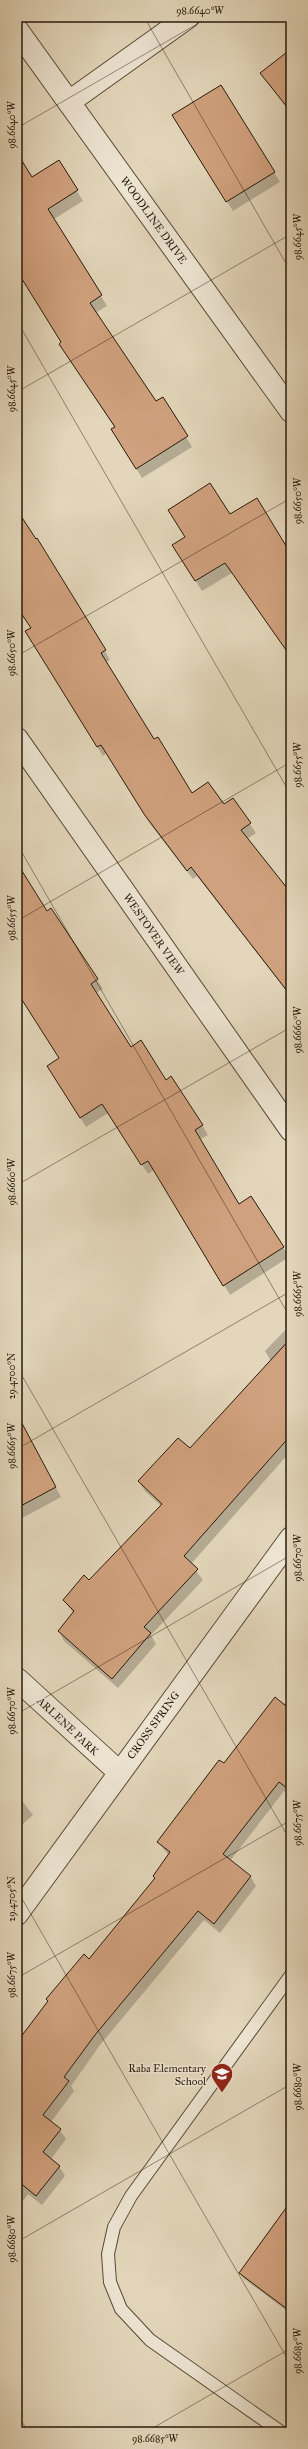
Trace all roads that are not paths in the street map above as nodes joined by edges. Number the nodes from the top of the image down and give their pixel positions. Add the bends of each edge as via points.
1 (188, 17) edge
2 (17, 30) edge
3 (69, 102) junction
4 (291, 411) edge
5 (17, 739) edge
6 (291, 1130) edge
7 (291, 1538) edge
8 (17, 1679) edge
9 (119, 1772) junction
10 (17, 1914) edge
11 (291, 1975) edge
12 (281, 2432) edge

1 - 3 street
2 - 3 street, WOODLINE DRIVE
3 - 4 street, WOODLINE DRIVE
5 - 6 street, WESTOVER VIEW
7 - 9 street, CROSS SPRING
8 - 9 street, ARLENE PARK
9 - 10 street, CROSS SPRING
11 - 12 lane via 131,2196 114,2227 108,2254 110,2282 122,2309 150,2340

